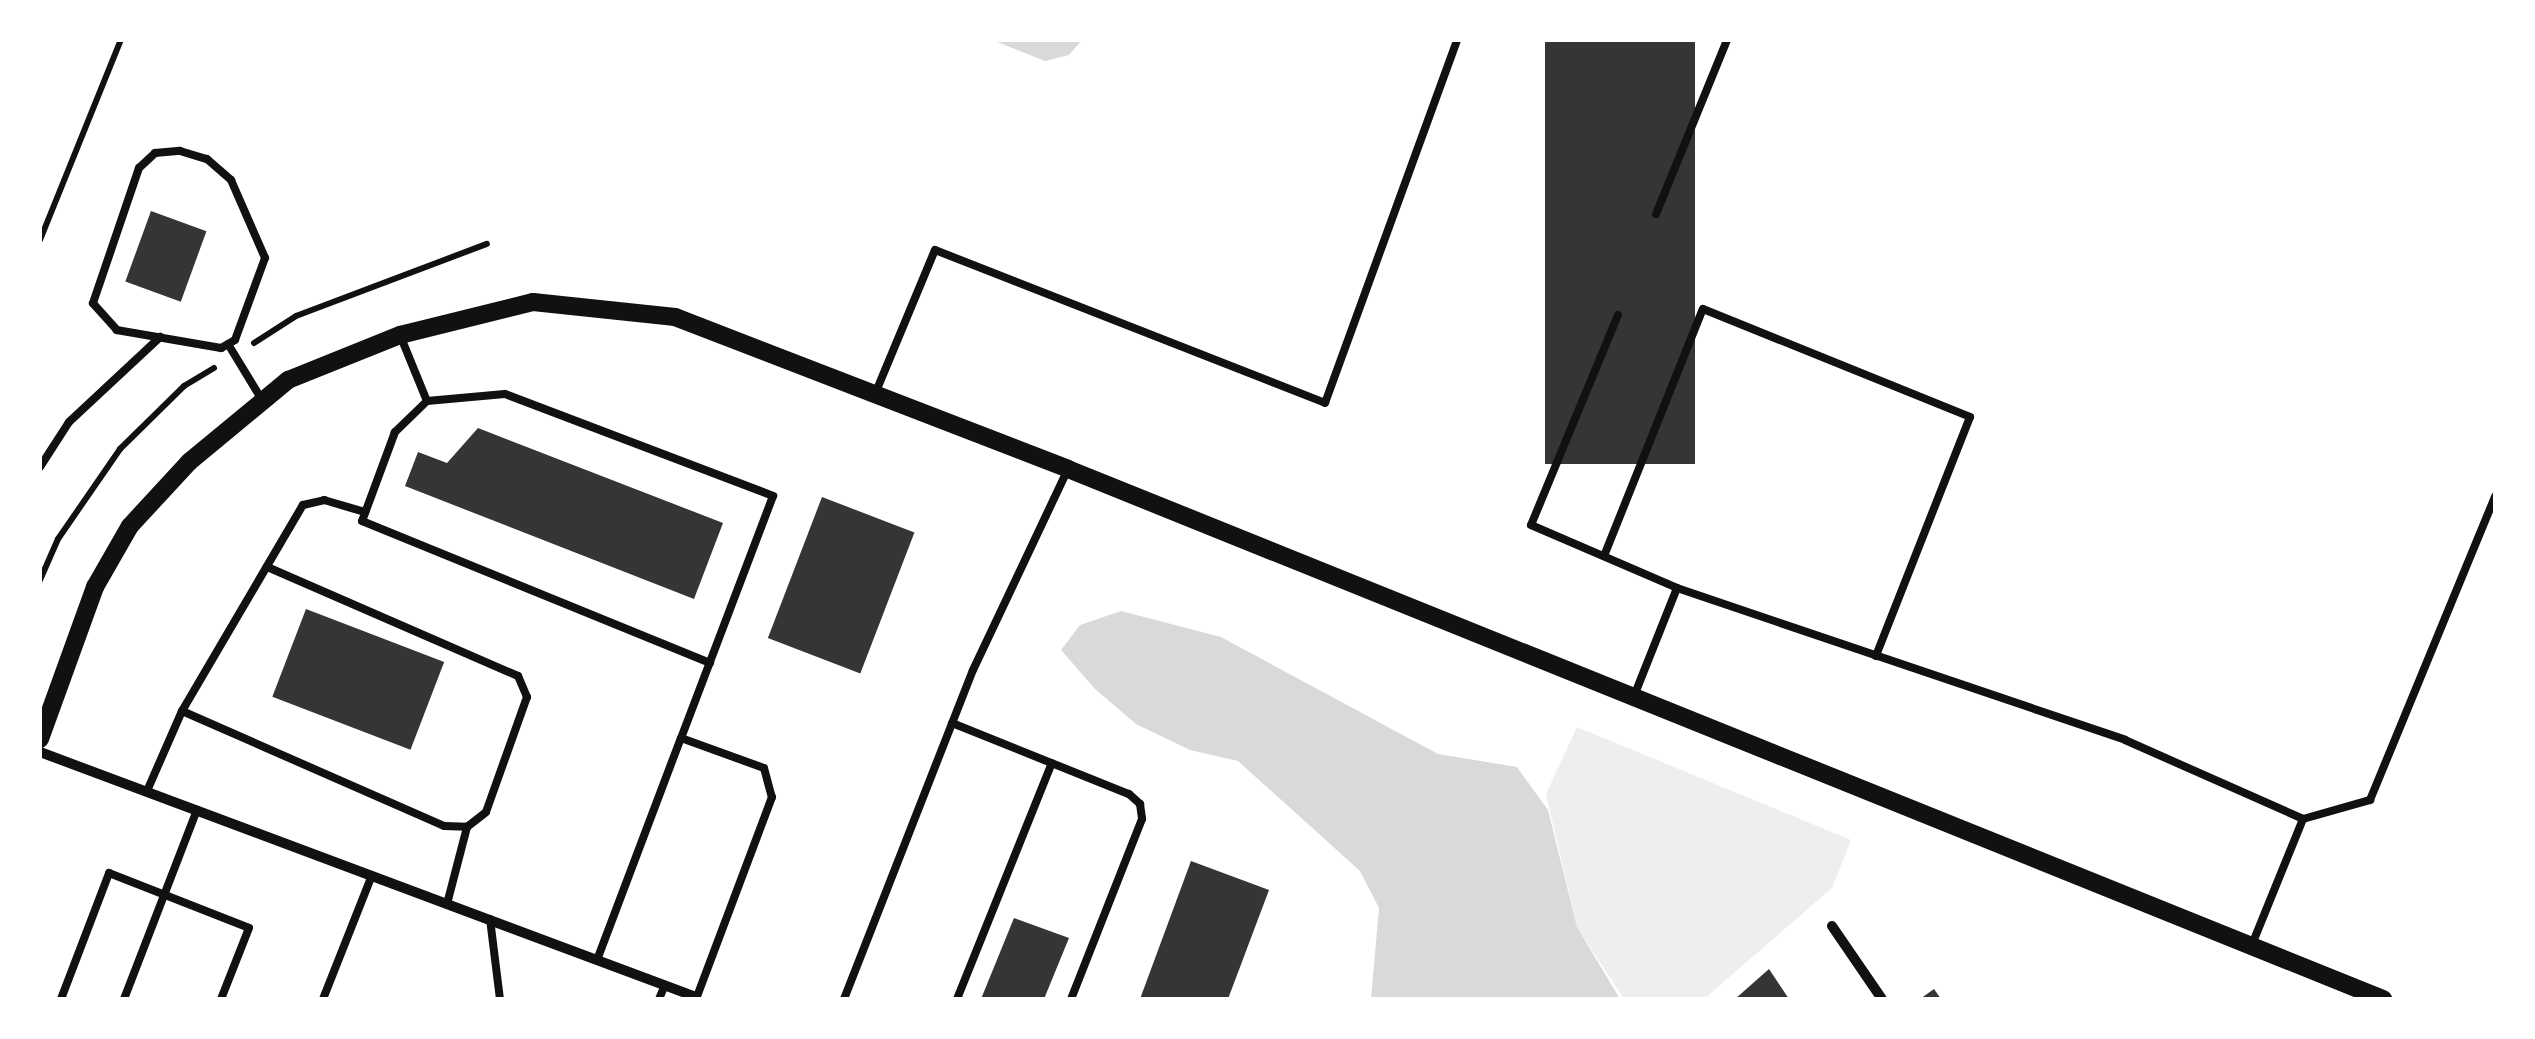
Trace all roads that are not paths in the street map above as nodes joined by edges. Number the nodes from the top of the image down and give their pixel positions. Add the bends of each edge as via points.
1 (1456, 40) edge
2 (1727, 40) edge
3 (1656, 214) dead end
4 (1618, 315) dead end
5 (400, 335) junction
6 (160, 338) junction
7 (228, 344) junction
8 (875, 394) junction
9 (262, 401) junction
10 (427, 401) junction
11 (40, 467) edge
12 (1068, 469) junction
13 (2495, 496) edge
14 (364, 512) junction
15 (1604, 556) junction
16 (268, 568) junction
17 (1677, 588) junction
18 (1876, 656) junction
19 (710, 663) junction
20 (1634, 696) junction
21 (182, 711) junction
22 (952, 723) junction
23 (682, 738) junction
24 (40, 739) edge
25 (40, 752) edge
26 (1052, 763) junction
27 (147, 791) junction
28 (197, 810) junction
29 (2303, 819) junction
30 (467, 827) junction
31 (372, 876) junction
32 (164, 895) junction
33 (448, 904) junction
34 (490, 920) junction
35 (1832, 926) dead end
36 (2251, 947) junction
37 (597, 960) junction
38 (664, 985) junction
39 (696, 998) edge
40 (62, 999) edge
41 (124, 999) edge
42 (221, 999) edge
43 (323, 999) edge
44 (500, 999) edge
45 (659, 999) edge
46 (844, 999) edge
47 (957, 999) edge
48 (1071, 999) edge
49 (1882, 999) edge
50 (2383, 999) edge

1 - 8 lane via 1324,403 935,250
2 - 3 lane
4 - 15 lane via 1531,525
5 - 8 street via 533,302 675,317
5 - 9 street via 288,380
5 - 10 lane
6 - 7 lane
6 - 7 lane via 117,330 93,303 139,168 155,154 180,151 207,159 232,180 265,258
6 - 11 lane via 70,422
7 - 9 lane
8 - 12 street
9 - 24 street via 188,462 130,526 95,587
10 - 14 lane via 395,432
10 - 19 lane via 505,394 773,496
12 - 20 street
12 - 22 lane
13 - 29 lane via 2370,800
14 - 16 lane via 324,500 303,505
14 - 19 lane via 362,521
15 - 17 lane
15 - 18 lane via 1703,309 1970,417
16 - 21 lane
16 - 30 lane via 518,676 527,697 486,812
17 - 18 lane
17 - 20 lane
18 - 29 lane via 2125,740
19 - 23 lane
20 - 36 street
21 - 27 lane
21 - 30 lane via 444,826
22 - 26 lane
22 - 46 lane
23 - 37 lane
23 - 39 lane via 764,768 772,797
25 - 27 street
26 - 47 lane
26 - 48 lane via 1129,794 1142,818
27 - 28 street
28 - 31 street
28 - 32 lane
29 - 36 lane
30 - 33 lane
31 - 33 street
31 - 43 lane
32 - 40 lane via 108,873
32 - 41 lane
32 - 42 lane via 248,928
33 - 34 street
34 - 37 street
34 - 44 lane
35 - 49 street
36 - 50 street
37 - 38 street
38 - 39 street
38 - 45 lane

